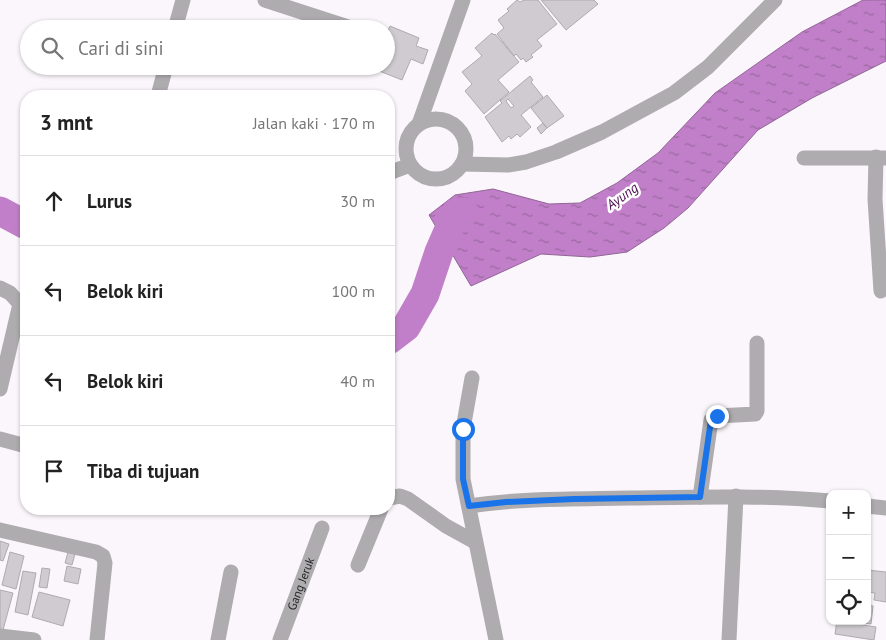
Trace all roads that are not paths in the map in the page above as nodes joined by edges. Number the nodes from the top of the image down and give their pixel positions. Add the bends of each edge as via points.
1 (183, 0) edge
2 (265, 0) edge
3 (473, 0) edge
4 (775, 0) edge
5 (461, 5) edge
6 (177, 20) edge
7 (326, 20) edge
8 (164, 75) edge
9 (160, 90) edge
10 (419, 124) junction
11 (804, 158) dead end
12 (881, 158) edge
13 (462, 164) junction
14 (410, 165) junction
15 (395, 171) edge
16 (0, 288) edge
17 (881, 291) dead end
18 (757, 343) dead end
19 (472, 378) dead end
20 (0, 389) edge
21 (0, 439) edge
22 (20, 444) edge
23 (736, 496) junction
24 (395, 497) edge
25 (700, 497) junction
26 (826, 501) edge
27 (469, 506) junction
28 (871, 506) edge
29 (886, 508) edge
30 (379, 515) edge
31 (322, 528) dead end
32 (0, 530) edge
33 (475, 542) junction
34 (358, 565) dead end
35 (231, 572) dead end
36 (0, 636) edge
37 (34, 640) edge
38 (97, 640) edge
39 (218, 640) edge
40 (280, 640) edge
41 (496, 640) edge
42 (729, 640) edge

1 - 6 street
2 - 7 street
3 - 5 street
4 - 13 street via 708,67 674,93 602,132 526,162
5 - 10 street
8 - 9 street
10 - 13 street via 436,118 460,130 466,147
10 - 14 street via 406,143
11 - 12 street
12 - 17 street via 875,198
13 - 14 street via 441,179 424,177
14 - 15 street
16 - 20 street via 20,304
18 - 25 street via 757,411 755,414 717,416 711,420
19 - 27 street via 463,429 463,479
21 - 22 street
23 - 25 street
23 - 26 street
23 - 42 street
24 - 33 street via 408,499
25 - 27 street via 574,499
27 - 33 street
28 - 29 street
30 - 34 street
31 - 40 street, Gang Jeruk
32 - 38 street via 103,556
33 - 41 street
35 - 39 street
36 - 37 street

